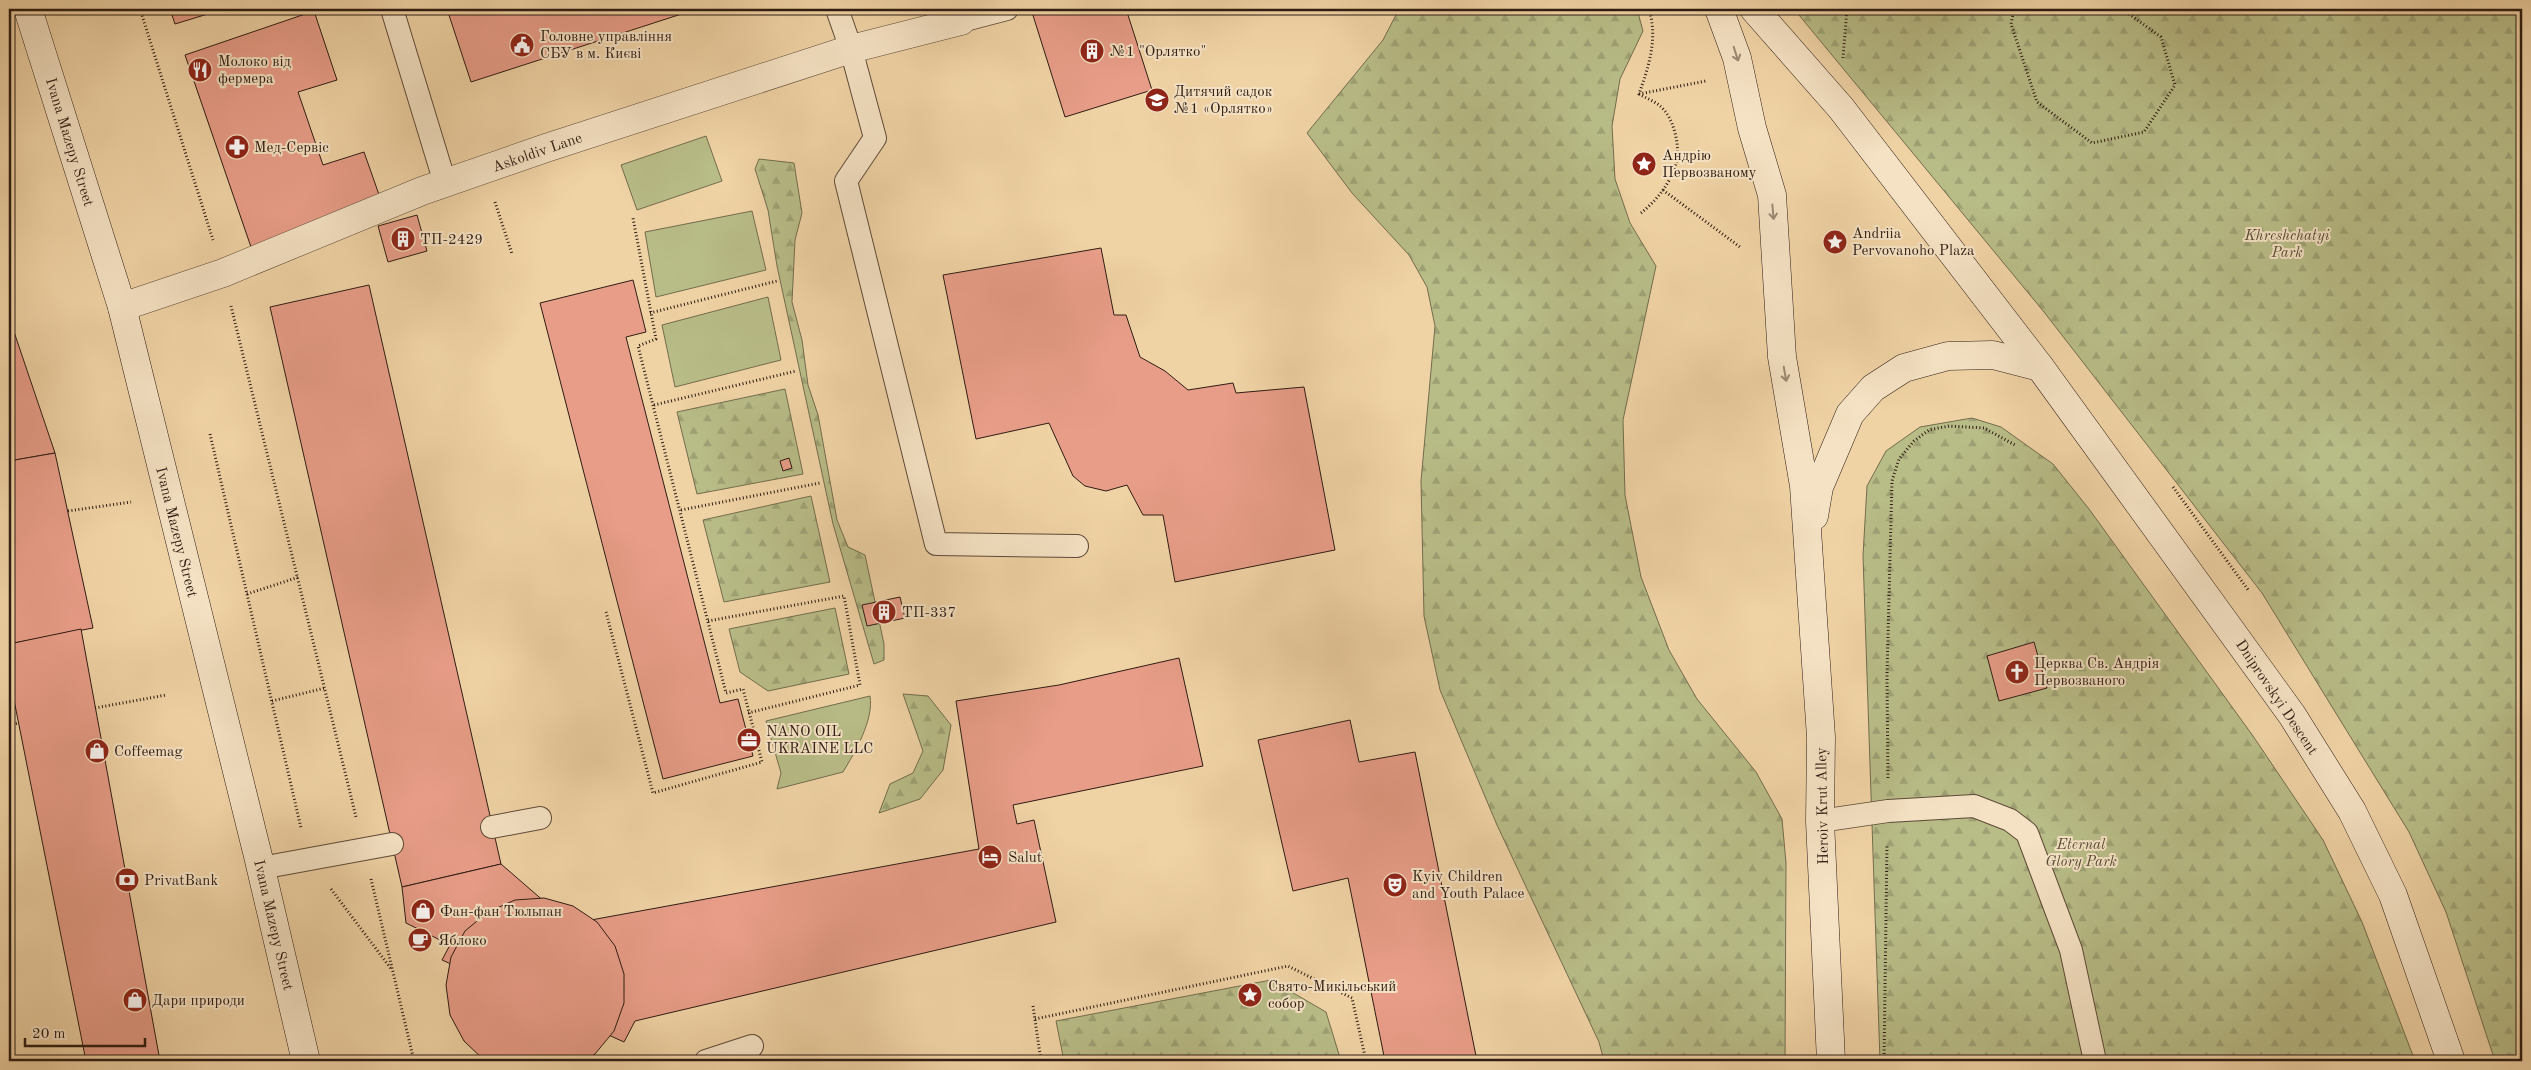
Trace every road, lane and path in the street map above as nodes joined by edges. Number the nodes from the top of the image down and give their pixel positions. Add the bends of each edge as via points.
1 (28, 9) edge
2 (140, 9) edge
3 (392, 9) edge
4 (836, 9) edge
5 (1007, 9) edge
6 (1649, 9) edge
7 (1718, 9) edge
8 (1754, 9) edge
9 (2014, 9) edge
10 (2122, 9) edge
11 (961, 21) joint
12 (851, 49) junction
13 (1711, 80) dead end
14 (1639, 94) junction
15 (484, 170) junction
16 (445, 183) junction
17 (1663, 190) junction
18 (1640, 213) dead end
19 (633, 218) dead end
20 (1741, 248) dead end
21 (512, 254) dead end
22 (223, 273) junction
23 (777, 281) dead end
24 (122, 307) junction
25 (650, 313) junction
26 (2040, 367) junction
27 (796, 371) dead end
28 (654, 405) junction
29 (210, 434) dead end
30 (2015, 445) dead end
31 (820, 483) dead end
32 (131, 502) dead end
33 (680, 510) junction
34 (68, 511) dead end
35 (1078, 546) dead end
36 (1809, 552) junction
37 (299, 577) junction
38 (247, 594) junction
39 (606, 612) dead end
40 (708, 622) junction
41 (325, 688) junction
42 (166, 695) dead end
43 (272, 701) junction
44 (96, 708) dead end
45 (748, 713) junction
46 (18, 723) dead end
47 (9, 725) edge
48 (1888, 812) junction
49 (540, 818) dead end
50 (1820, 821) junction
51 (492, 827) dead end
52 (392, 844) dead end
53 (364, 850) junction
54 (309, 860) junction
55 (261, 868) junction
56 (392, 971) junction
57 (1033, 1006) dead end
58 (1035, 1020) junction
59 (752, 1046) dead end
60 (306, 1061) edge
61 (414, 1061) edge
62 (706, 1061) edge
63 (1041, 1061) edge
64 (1366, 1061) edge
65 (1831, 1061) edge
66 (1884, 1061) edge
67 (2095, 1061) edge
68 (2451, 1061) edge

1 - 24 main road, Ivana Mazepy Street
2 - 22 path
3 - 16 lane
4 - 12 lane
5 - 11 lane
6 - 14 path via 1654,24 1649,65
7 -> 36 main road via 1737,58 1752,128 1772,195 1782,357 1804,486
8 - 26 main road via 1840,108
9 - 10 path via 2011,24 2037,102 2092,143 2144,132 2175,85 2161,37
11 - 12 main road, Askoldiv Lane
12 - 15 main road, Askoldiv Lane
12 - 35 lane via 875,138 846,181 936,544
13 - 14 path
14 - 17 path via 1661,106 1675,126 1677,162
15 - 16 main road, Askoldiv Lane
15 - 21 path
16 - 22 main road, Askoldiv Lane
17 - 18 path via 1653,204
17 - 20 path
19 - 25 path
22 - 24 main road, Askoldiv Lane
22 - 37 path
23 - 25 path
24 - 55 main road, Ivana Mazepy Street
25 - 28 path via 656,339 638,346
26 - 36 main road via 1993,355 1948,356 1904,368 1873,388 1850,414 1819,487
26 - 68 main road, Dniprovskyi Descent via 2292,715 2352,811 2394,895
27 - 28 path
28 - 33 path
29 - 38 path
30 - 48 path via 1984,428 1949,426 1929,430 1898,459 1892,482 1887,675
31 - 33 path
32 - 34 path
33 - 40 path
36 - 50 main road, Heroiv Krut Alley via 1821,736
37 - 38 path
37 - 41 path
38 - 43 path
39 - 45 path via 653,793 762,762
40 - 45 path via 726,694 742,689
40 - 45 path via 844,596 860,685
41 - 43 path
41 - 53 path
42 - 44 path
43 - 54 path
46 - 47 path
48 - 50 lane
48 - 66 path
48 - 67 lane via 1974,806 2010,820 2027,833 2071,950
49 - 51 lane
50 - 65 main road, Heroiv Krut Alley
52 - 53 lane
53 - 54 lane
53 - 56 path
54 - 55 lane
54 - 56 path
55 - 60 main road, Ivana Mazepy Street
56 - 61 path
57 - 58 path
58 - 63 path
58 - 64 path via 1288,966 1352,998
59 - 62 lane

